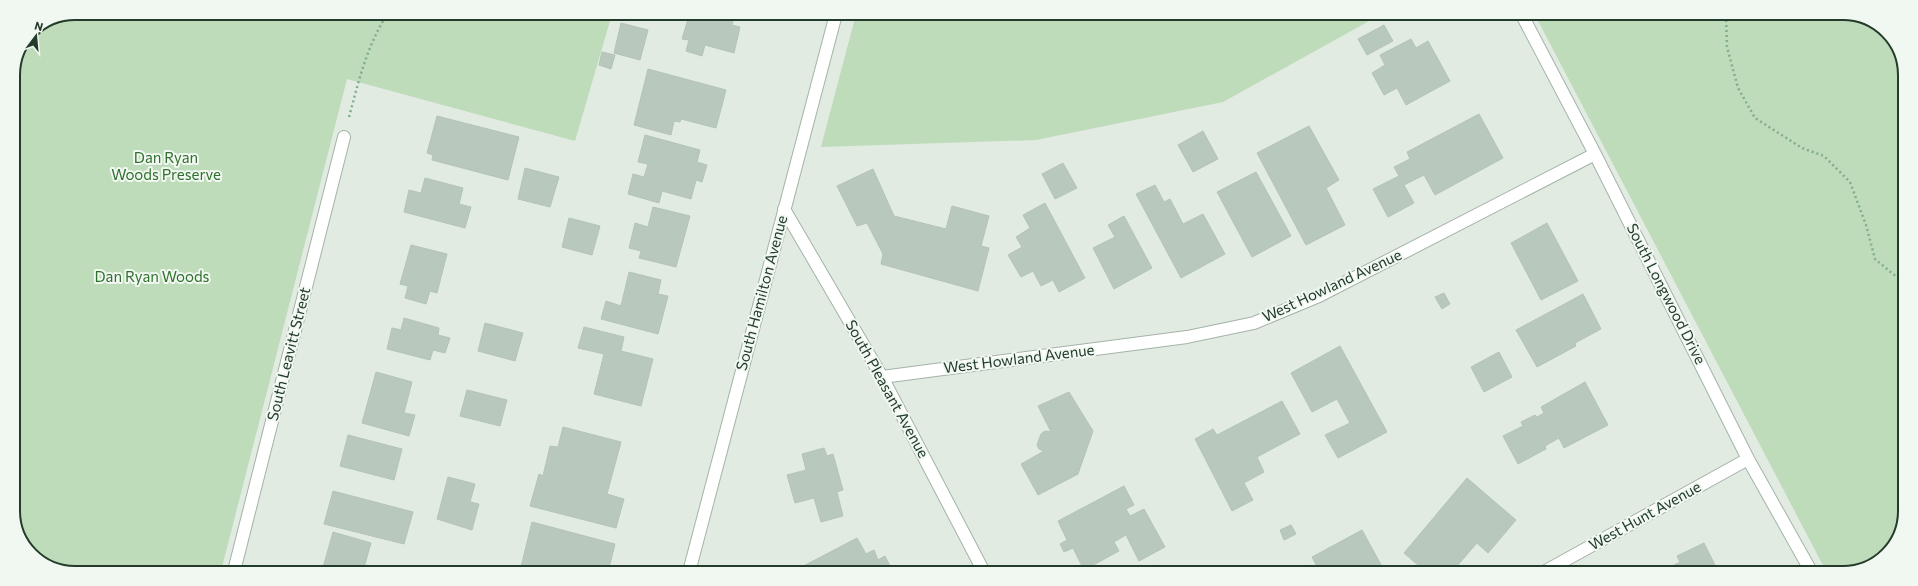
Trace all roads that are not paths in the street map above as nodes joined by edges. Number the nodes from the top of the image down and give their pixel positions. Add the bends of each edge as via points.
1 (834, 20) edge
2 (1525, 20) edge
3 (344, 137) road end
4 (1595, 154) junction
5 (784, 209) junction
6 (882, 377) junction
7 (1748, 459) junction
8 (235, 566) edge
9 (691, 566) edge
10 (981, 566) edge
11 (1555, 566) edge
12 (1808, 566) edge

1 - 5 street, South Hamilton Avenue
2 - 4 street, South Longwood Drive
3 - 8 street, South Leavitt Street
4 - 6 street, West Howland Avenue via 1319,296 1254,323 1187,337
4 - 7 street, South Longwood Drive
5 - 6 street, South Pleasant Avenue
5 - 9 street, South Hamilton Avenue
6 - 10 street, South Pleasant Avenue
7 - 11 street, West Hunt Avenue
7 - 12 street, South Longwood Drive

